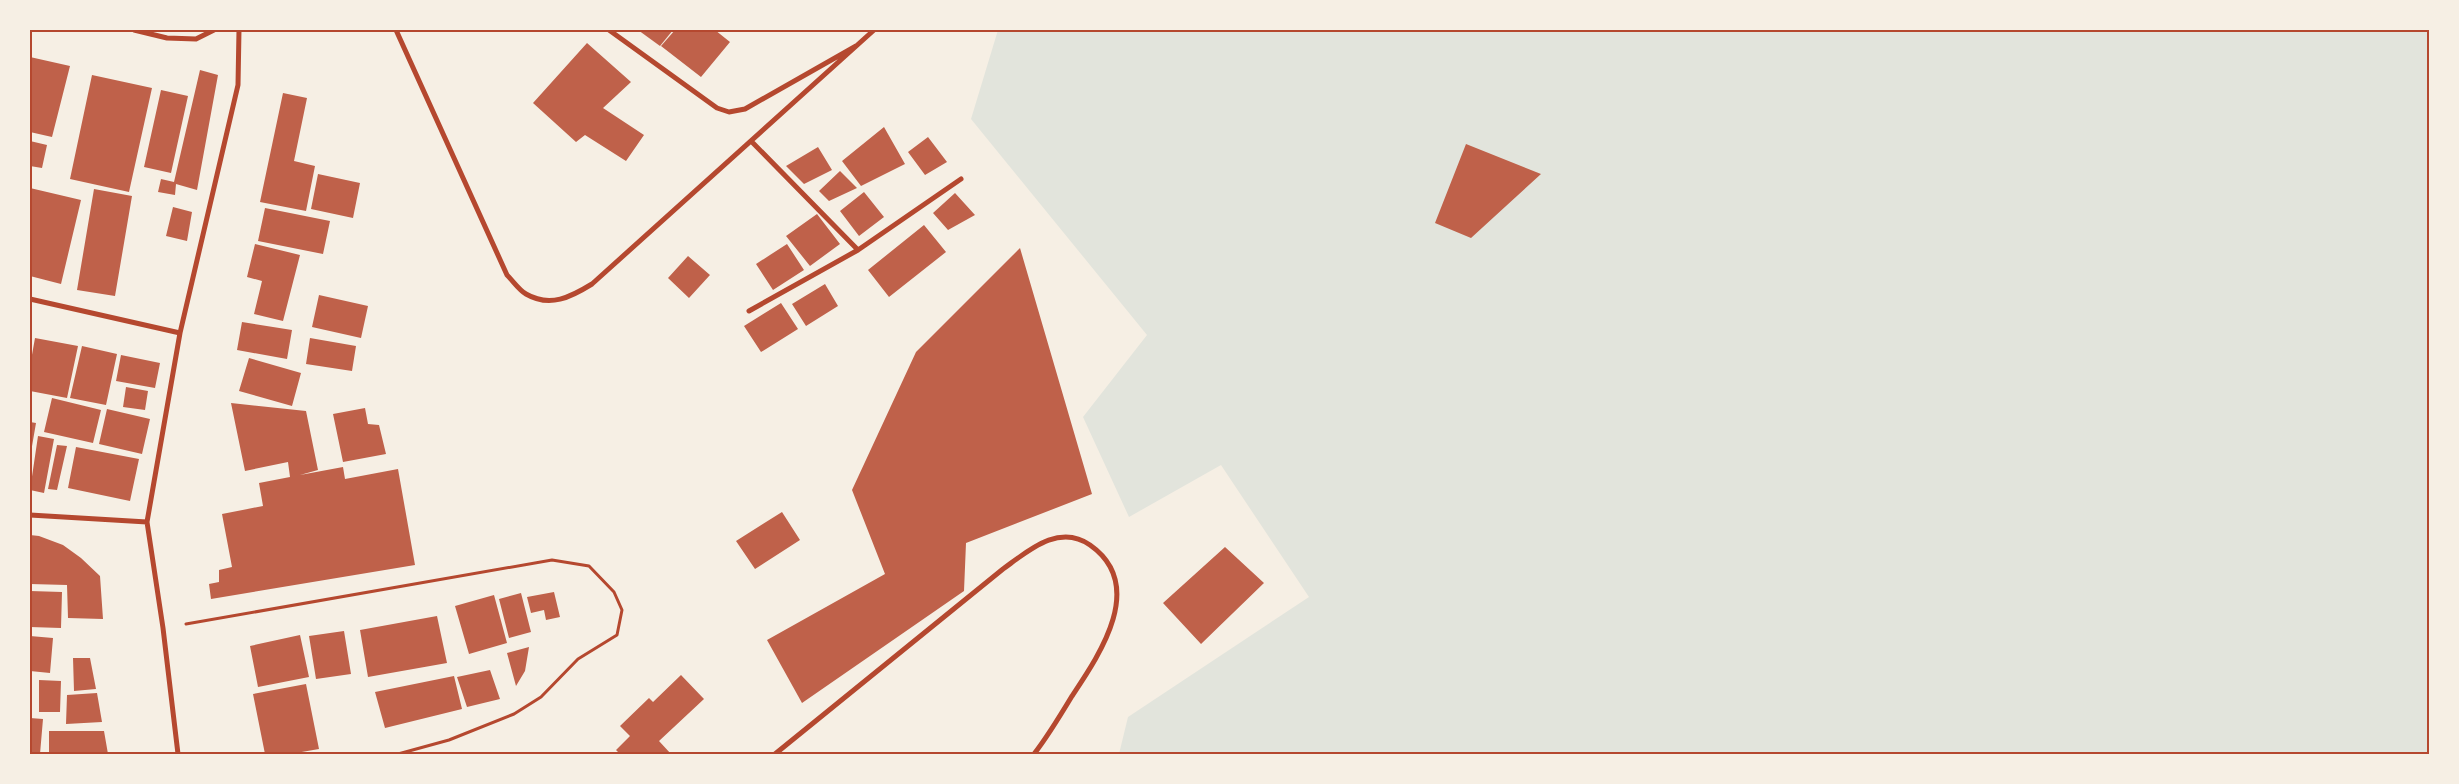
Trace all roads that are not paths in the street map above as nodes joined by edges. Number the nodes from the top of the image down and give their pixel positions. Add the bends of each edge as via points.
1 (134, 30) edge
2 (214, 30) edge
3 (239, 30) edge
4 (396, 30) edge
5 (609, 30) edge
6 (874, 30) edge
7 (866, 40) junction
8 (752, 142) junction
9 (961, 179) dead end
10 (858, 250) junction
11 (30, 299) edge
12 (749, 311) dead end
13 (180, 333) junction
14 (30, 514) edge
15 (147, 522) junction
16 (178, 754) edge
17 (775, 754) edge
18 (1034, 754) edge

1 - 2 street via 166,38 196,39
3 - 13 street via 238,85
4 - 8 street via 507,275 525,294 543,300 567,299 592,284
5 - 7 street via 717,108 729,112 745,109
6 - 7 street
7 - 8 street
8 - 10 street
9 - 10 street
10 - 12 street
11 - 13 street
13 - 15 street
14 - 15 street
15 - 16 street
17 - 18 street via 1039,543 1060,537 1080,538 1101,552 1113,569 1116,610 1099,655

